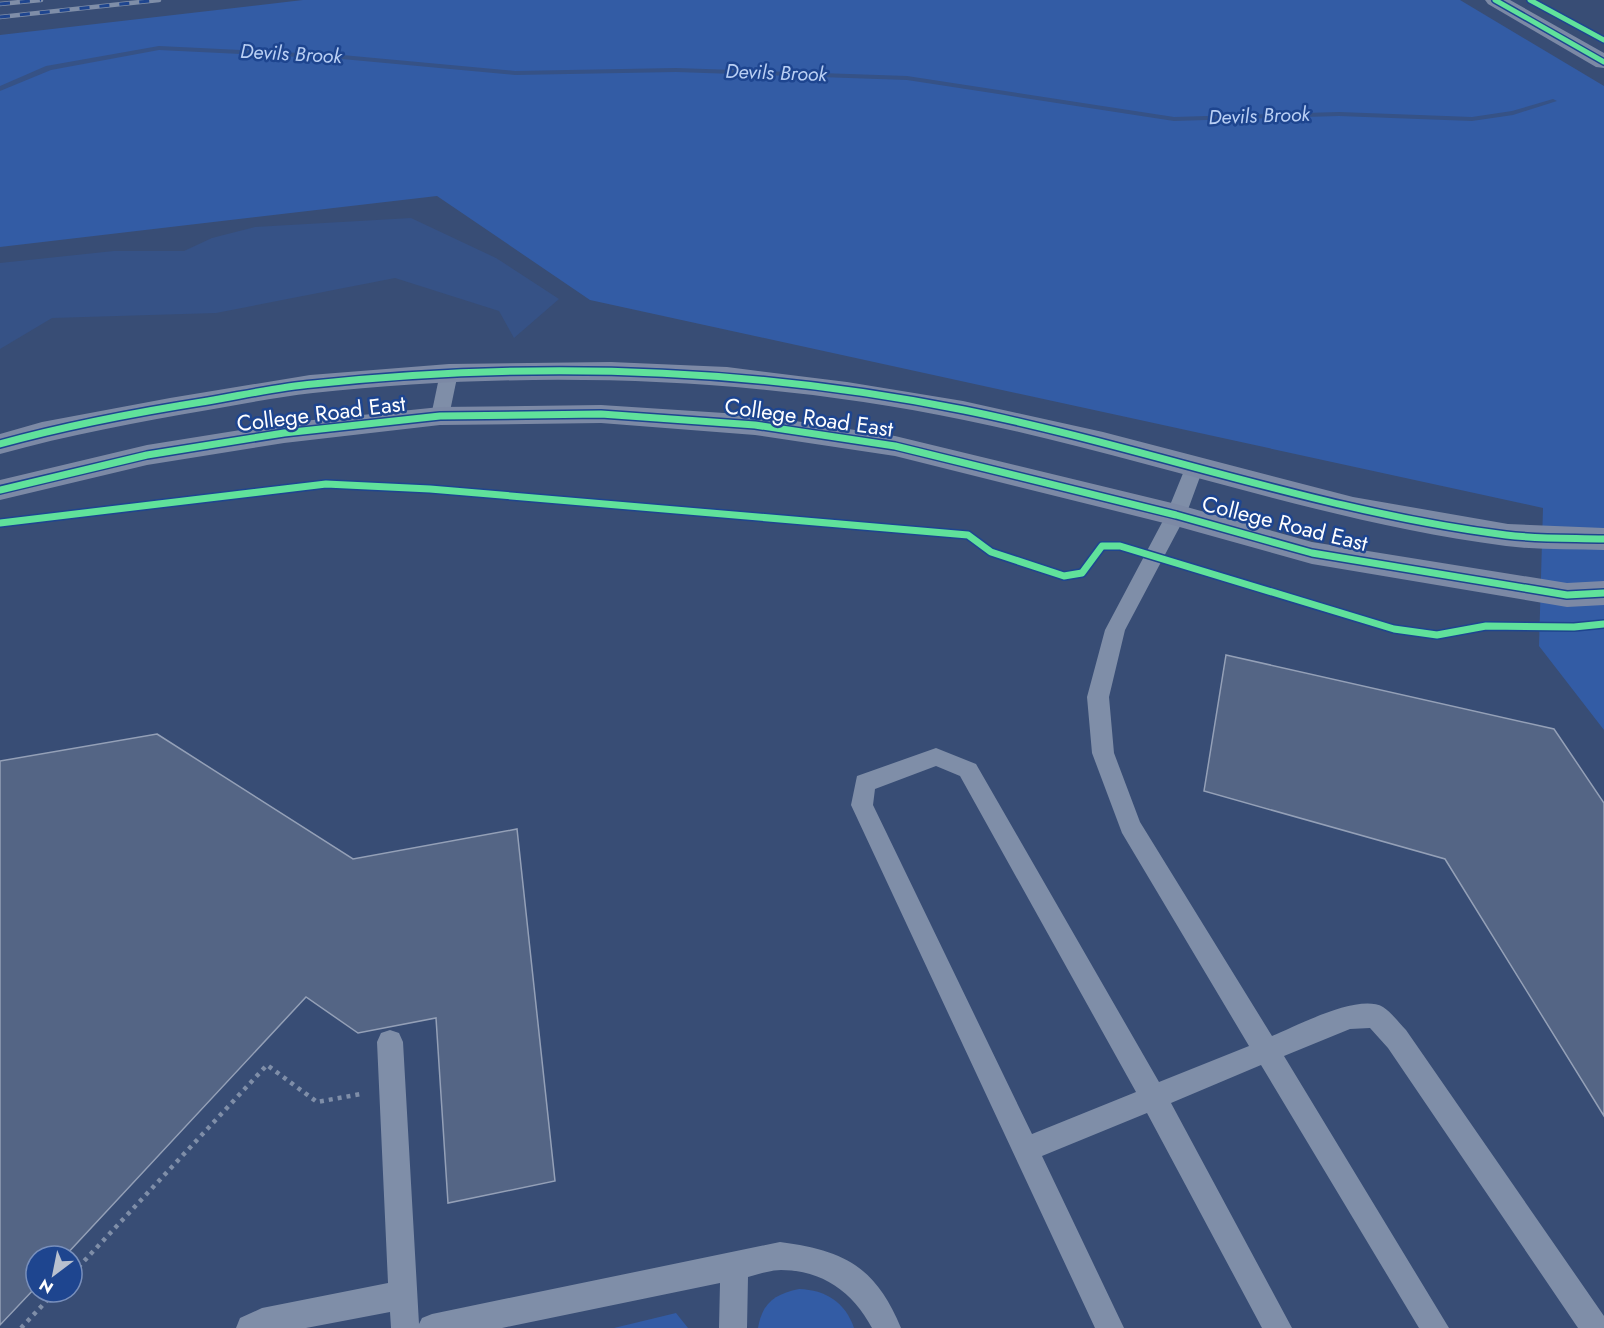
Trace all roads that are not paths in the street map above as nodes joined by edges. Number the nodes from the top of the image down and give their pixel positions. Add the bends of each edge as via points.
1 (1495, 0) edge
2 (1530, 0) edge
3 (1604, 40) edge
4 (1604, 62) edge
5 (449, 373) junction
6 (440, 416) junction
7 (0, 444) edge
8 (1195, 466) junction
9 (0, 490) edge
10 (1176, 515) junction
11 (1604, 539) edge
12 (1604, 593) edge
13 (390, 1042) dead end
14 (1267, 1051) junction
15 (1153, 1097) junction
16 (1025, 1150) junction
17 (734, 1266) junction
18 (403, 1295) junction
19 (250, 1328) edge
20 (405, 1328) edge
21 (432, 1328) edge
22 (733, 1328) edge
23 (887, 1328) edge
24 (1110, 1328) edge
25 (1278, 1328) edge
26 (1435, 1328) edge
27 (1595, 1328) edge

1 - 4 street
2 - 3 street
5 - 6 lane
5 - 7 street, College Road East via 310,384 159,409
5 - 8 street, College Road East via 623,371 727,376 963,410
6 - 9 street, College Road East via 284,433 147,455
6 - 10 street, College Road East via 601,414 755,425 895,446
8 - 10 lane
8 - 11 street, College Road East via 1353,507 1508,535
10 - 12 street, College Road East via 1312,553 1567,594
10 - 14 lane via 1115,630 1098,697 1103,753 1130,826
13 - 18 lane
14 - 15 lane
14 - 26 lane
14 - 27 lane via 1349,1017 1375,1016 1397,1039
15 - 16 lane
15 - 16 lane via 968,770 936,757 865,783 862,805
15 - 25 lane
16 - 24 lane
17 - 21 lane
17 - 22 lane
17 - 23 lane via 780,1257 821,1263 856,1281 881,1313
18 - 19 lane via 262,1322
18 - 20 lane

